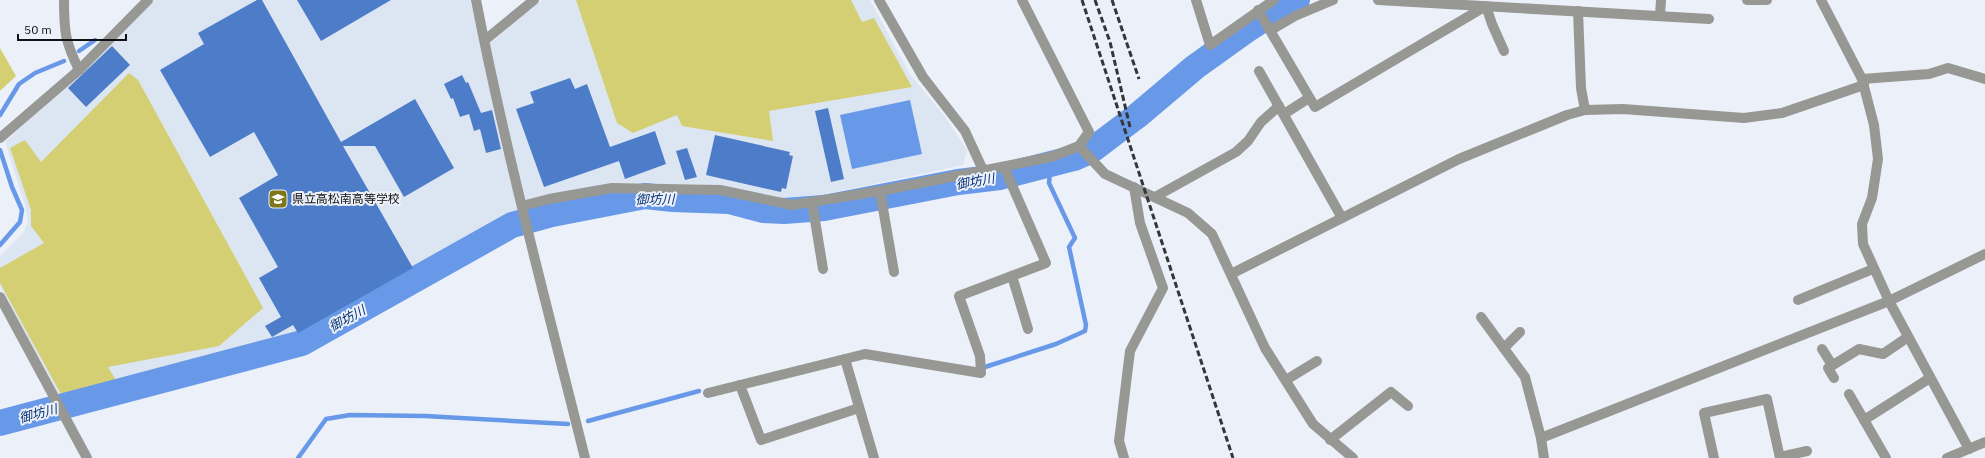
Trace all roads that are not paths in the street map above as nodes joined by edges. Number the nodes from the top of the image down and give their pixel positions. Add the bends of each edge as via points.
1 (64, 0) edge
2 (148, 0) edge
3 (476, 0) edge
4 (534, 0) edge
5 (878, 0) edge
6 (1022, 0) edge
7 (1196, 0) edge
8 (1274, 0) edge
9 (1333, 0) edge
10 (1378, 0) edge
11 (1661, 0) edge
12 (1747, 0) edge
13 (1767, 0) edge
14 (1821, 0) edge
15 (1486, 6) junction
16 (1258, 10) junction
17 (1578, 11) junction
18 (1660, 16) junction
19 (1709, 19) dead end
20 (1270, 28) junction
21 (485, 40) junction
22 (1504, 51) dead end
23 (79, 70) junction
24 (1259, 71) dead end
25 (1985, 79) edge
26 (1863, 82) junction
27 (1309, 98) junction
28 (1281, 110) junction
29 (1585, 110) junction
30 (0, 138) edge
31 (1079, 147) junction
32 (1004, 167) junction
33 (983, 170) junction
34 (1134, 188) junction
35 (880, 191) junction
36 (1155, 197) junction
37 (812, 203) junction
38 (523, 208) junction
39 (1342, 218) junction
40 (1985, 254) edge
41 (822, 269) dead end
42 (1873, 269) junction
43 (894, 272) dead end
44 (1231, 274) junction
45 (1012, 276) junction
46 (0, 297) edge
47 (1798, 300) dead end
48 (1889, 302) junction
49 (1481, 317) dead end
50 (1028, 329) dead end
51 (1520, 332) dead end
52 (1908, 337) junction
53 (1504, 348) junction
54 (1822, 350) dead end
55 (845, 359) junction
56 (1317, 361) dead end
57 (1832, 365) junction
58 (1834, 378) dead end
59 (1930, 378) junction
60 (1286, 380) junction
61 (740, 385) junction
62 (708, 393) dead end
63 (1848, 394) dead end
64 (1408, 406) dead end
65 (859, 408) junction
66 (1864, 420) junction
67 (1541, 438) junction
68 (1330, 440) junction
69 (1985, 442) edge
70 (1969, 450) junction
71 (1807, 451) dead end
72 (1780, 457) edge
73 (87, 458) edge
74 (585, 458) edge
75 (874, 458) edge
76 (1124, 458) edge
77 (1352, 458) edge
78 (1544, 458) edge
79 (1714, 458) edge
80 (1886, 458) edge
81 (1947, 458) edge

1 - 23 street via 64,31
2 - 23 street
3 - 21 street
4 - 21 street
5 - 33 street via 923,77 965,131
6 - 31 street via 1089,132
7 - 16 street via 1210,45
8 - 16 street
9 - 20 street
10 - 15 street
11 - 18 street
12 - 13 street
14 - 26 street
15 - 17 street
15 - 22 street
15 - 27 street via 1315,107
16 - 20 street
17 - 18 street
17 - 29 street via 1581,88
18 - 19 street
20 - 27 street
21 - 38 street via 512,170
23 - 30 street
24 - 28 street
25 - 26 street via 1948,68 1929,74
26 - 29 street via 1782,113 1744,118 1623,109
26 - 42 street via 1874,124 1878,158 1872,198 1862,224 1863,244
27 - 28 street
28 - 36 street via 1261,122 1248,141 1236,152
28 - 39 street
29 - 39 street via 1460,159
31 - 32 street via 1052,157
31 - 34 street via 1105,174
32 - 33 street
32 - 45 street via 1046,263
33 - 35 street
34 - 36 street
34 - 76 street via 1140,223 1163,288 1130,351 1120,441
35 - 37 street
35 - 43 street
36 - 44 street via 1188,213 1212,234
37 - 38 street via 792,205 720,190 612,188 549,199
37 - 41 street
38 - 74 street
39 - 44 street
40 - 48 street
42 - 47 street
42 - 48 street
44 - 60 street via 1265,348
45 - 50 street
45 - 55 street via 959,296 980,356 981,373 865,354
46 - 73 street
48 - 52 street
48 - 67 street
49 - 53 street
51 - 53 street
52 - 57 street via 1883,354 1859,349
52 - 59 street
53 - 67 street via 1525,377
54 - 57 street
55 - 61 street
55 - 65 street
56 - 60 street
57 - 58 street via 1828,368
59 - 66 street
59 - 70 street
60 - 68 street via 1313,424
61 - 62 street
61 - 65 street via 760,440
63 - 66 street
64 - 68 street via 1391,392
65 - 75 street
66 - 80 street
67 - 78 street
68 - 77 street
69 - 70 street
70 - 81 street
71 - 72 street
72 - 79 street via 1768,399 1704,413

